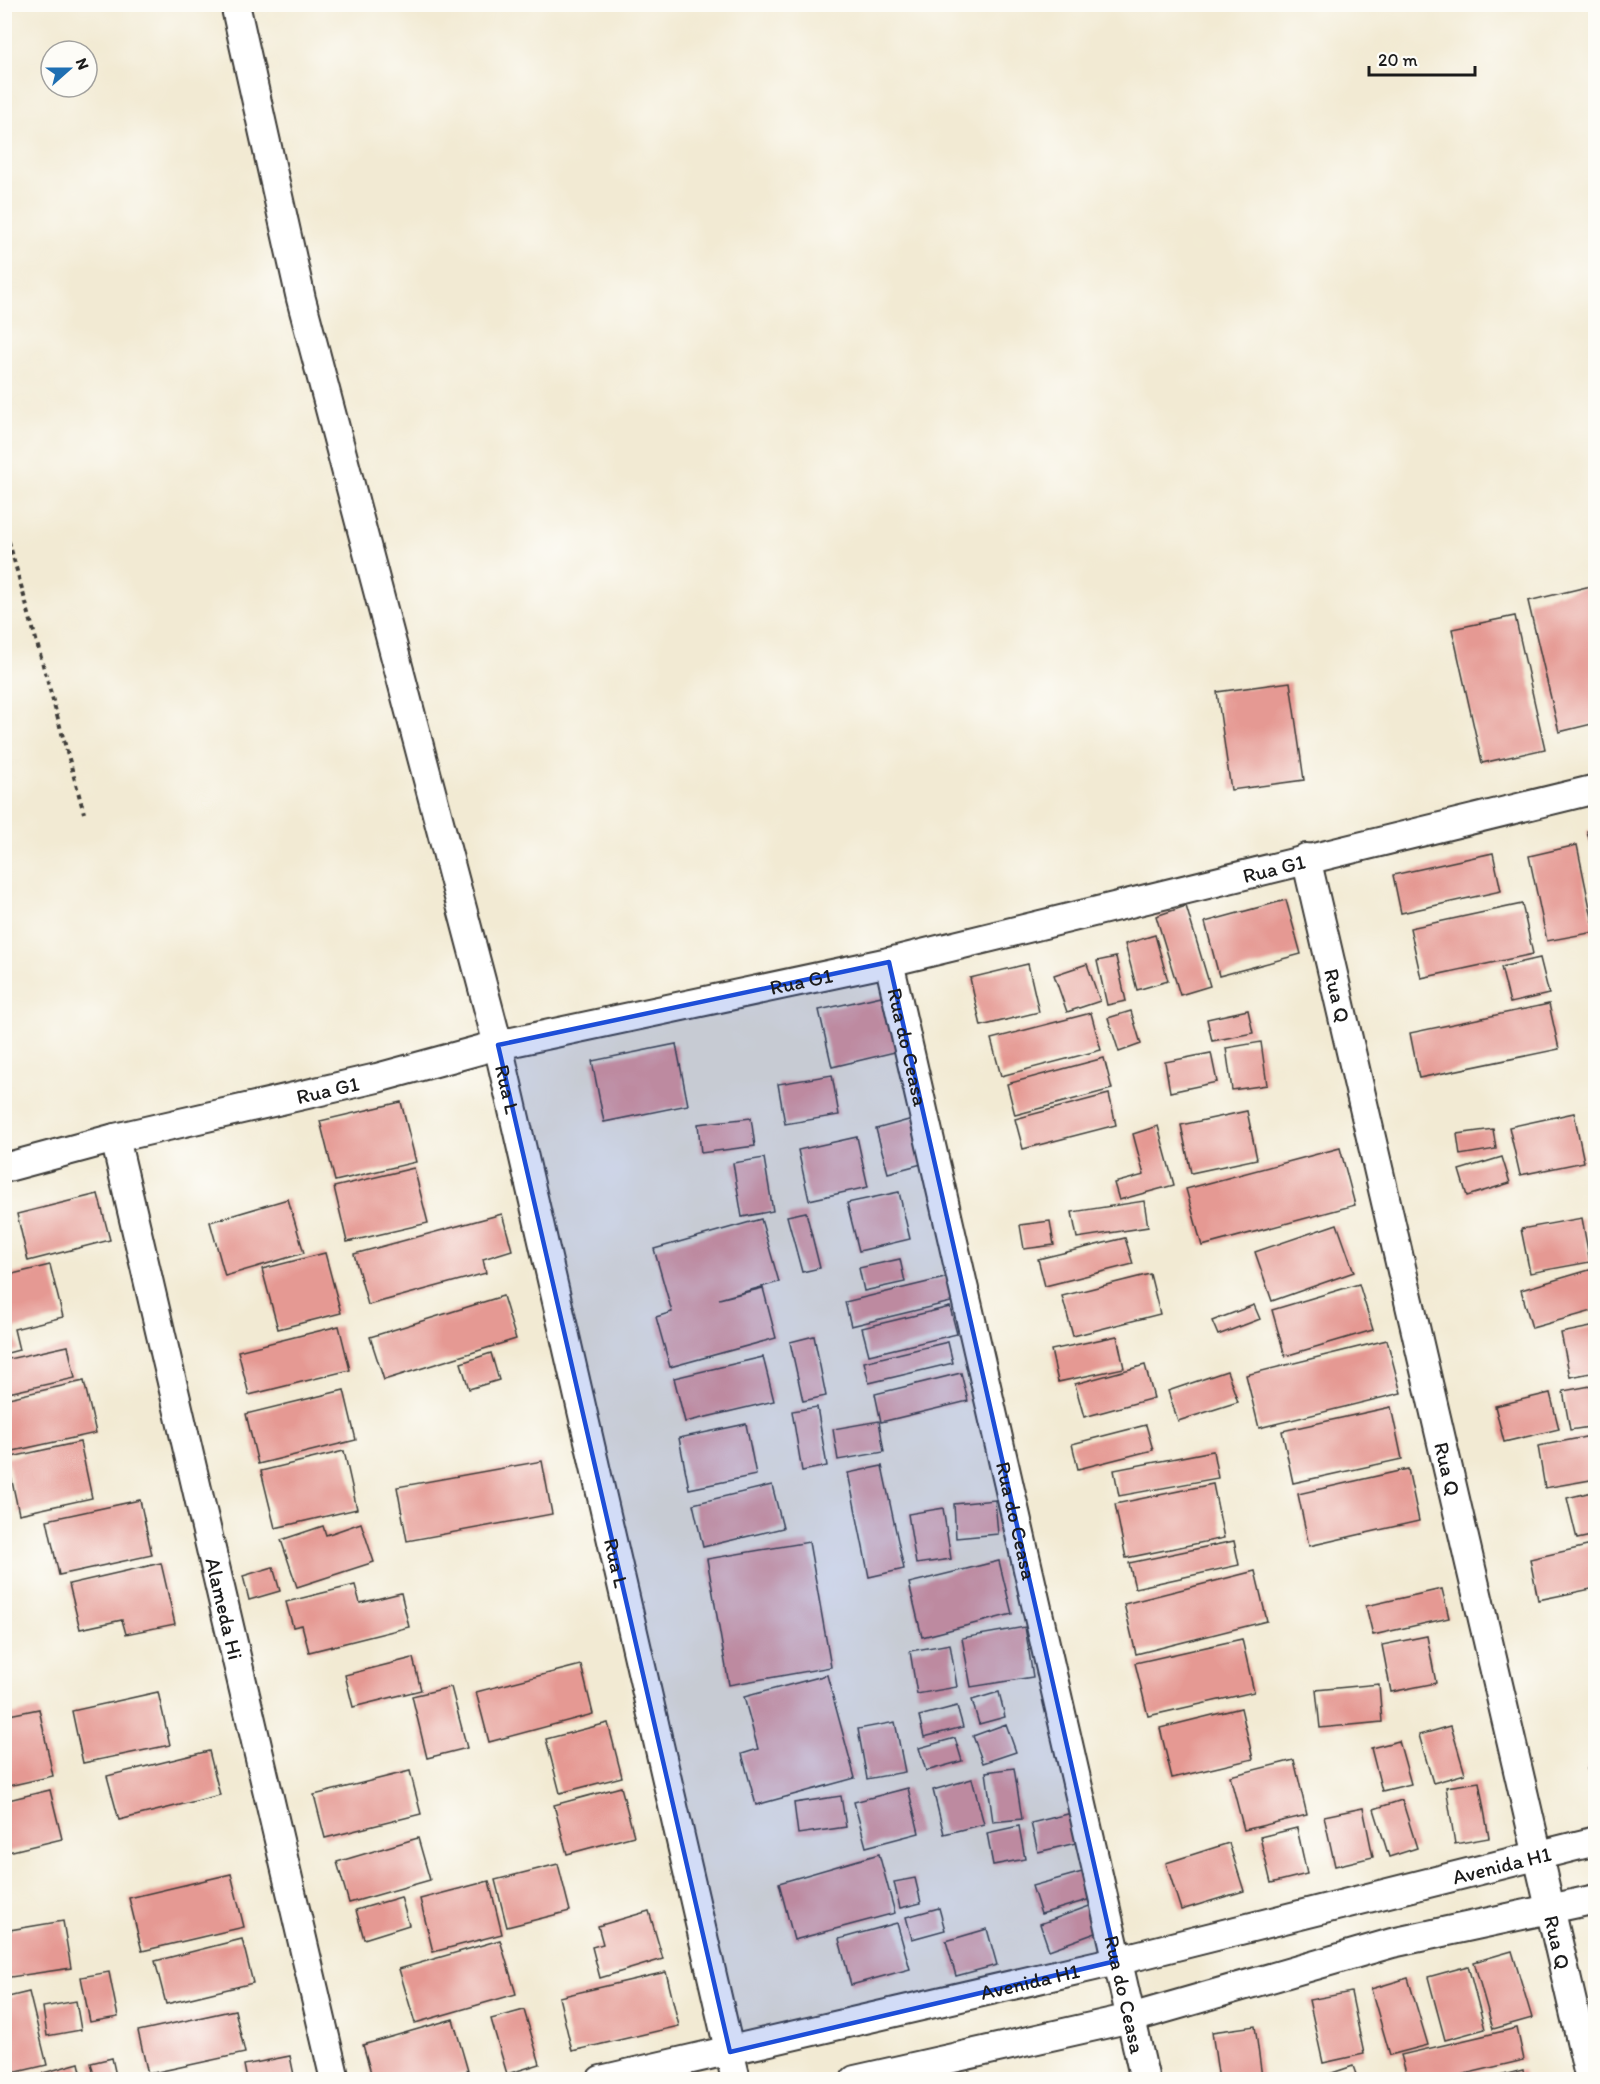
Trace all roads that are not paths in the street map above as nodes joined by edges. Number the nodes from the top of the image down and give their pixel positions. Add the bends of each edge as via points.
1 (235, 4) edge
2 (1596, 789) edge
3 (1306, 858) junction
4 (889, 962) junction
5 (498, 1045) junction
6 (115, 1138) junction
7 (4, 1168) edge
8 (1596, 1841) edge
9 (1536, 1854) junction
10 (1596, 1899) edge
11 (1551, 1910) junction
12 (1116, 1961) junction
13 (1131, 2018) junction
14 (730, 2052) junction
15 (335, 2079) edge
16 (601, 2079) edge
17 (736, 2079) edge
18 (855, 2079) edge
19 (1145, 2079) edge
20 (1590, 2079) edge

1 - 5 street, Rua L via 301,299
2 - 3 street, Rua G1
3 - 4 street, Rua G1
3 - 9 street, Rua Q
4 - 5 street, Rua G1
4 - 12 street, Rua do Ceasa
5 - 6 street, Rua G1 via 377,1078
5 - 14 street, Rua L
6 - 7 street, Rua G1
6 - 15 street, Alameda Hi
8 - 9 street, Avenida H1
9 - 11 street, Rua Q
9 - 12 street, Avenida H1
10 - 11 street
11 - 13 street via 1392,1943
11 - 20 street, Rua Q
12 - 13 street, Rua do Ceasa
12 - 14 street, Avenida H1
13 - 18 street
13 - 19 street, Rua do Ceasa
14 - 16 street, Avenida H1
14 - 17 street, Rua L

